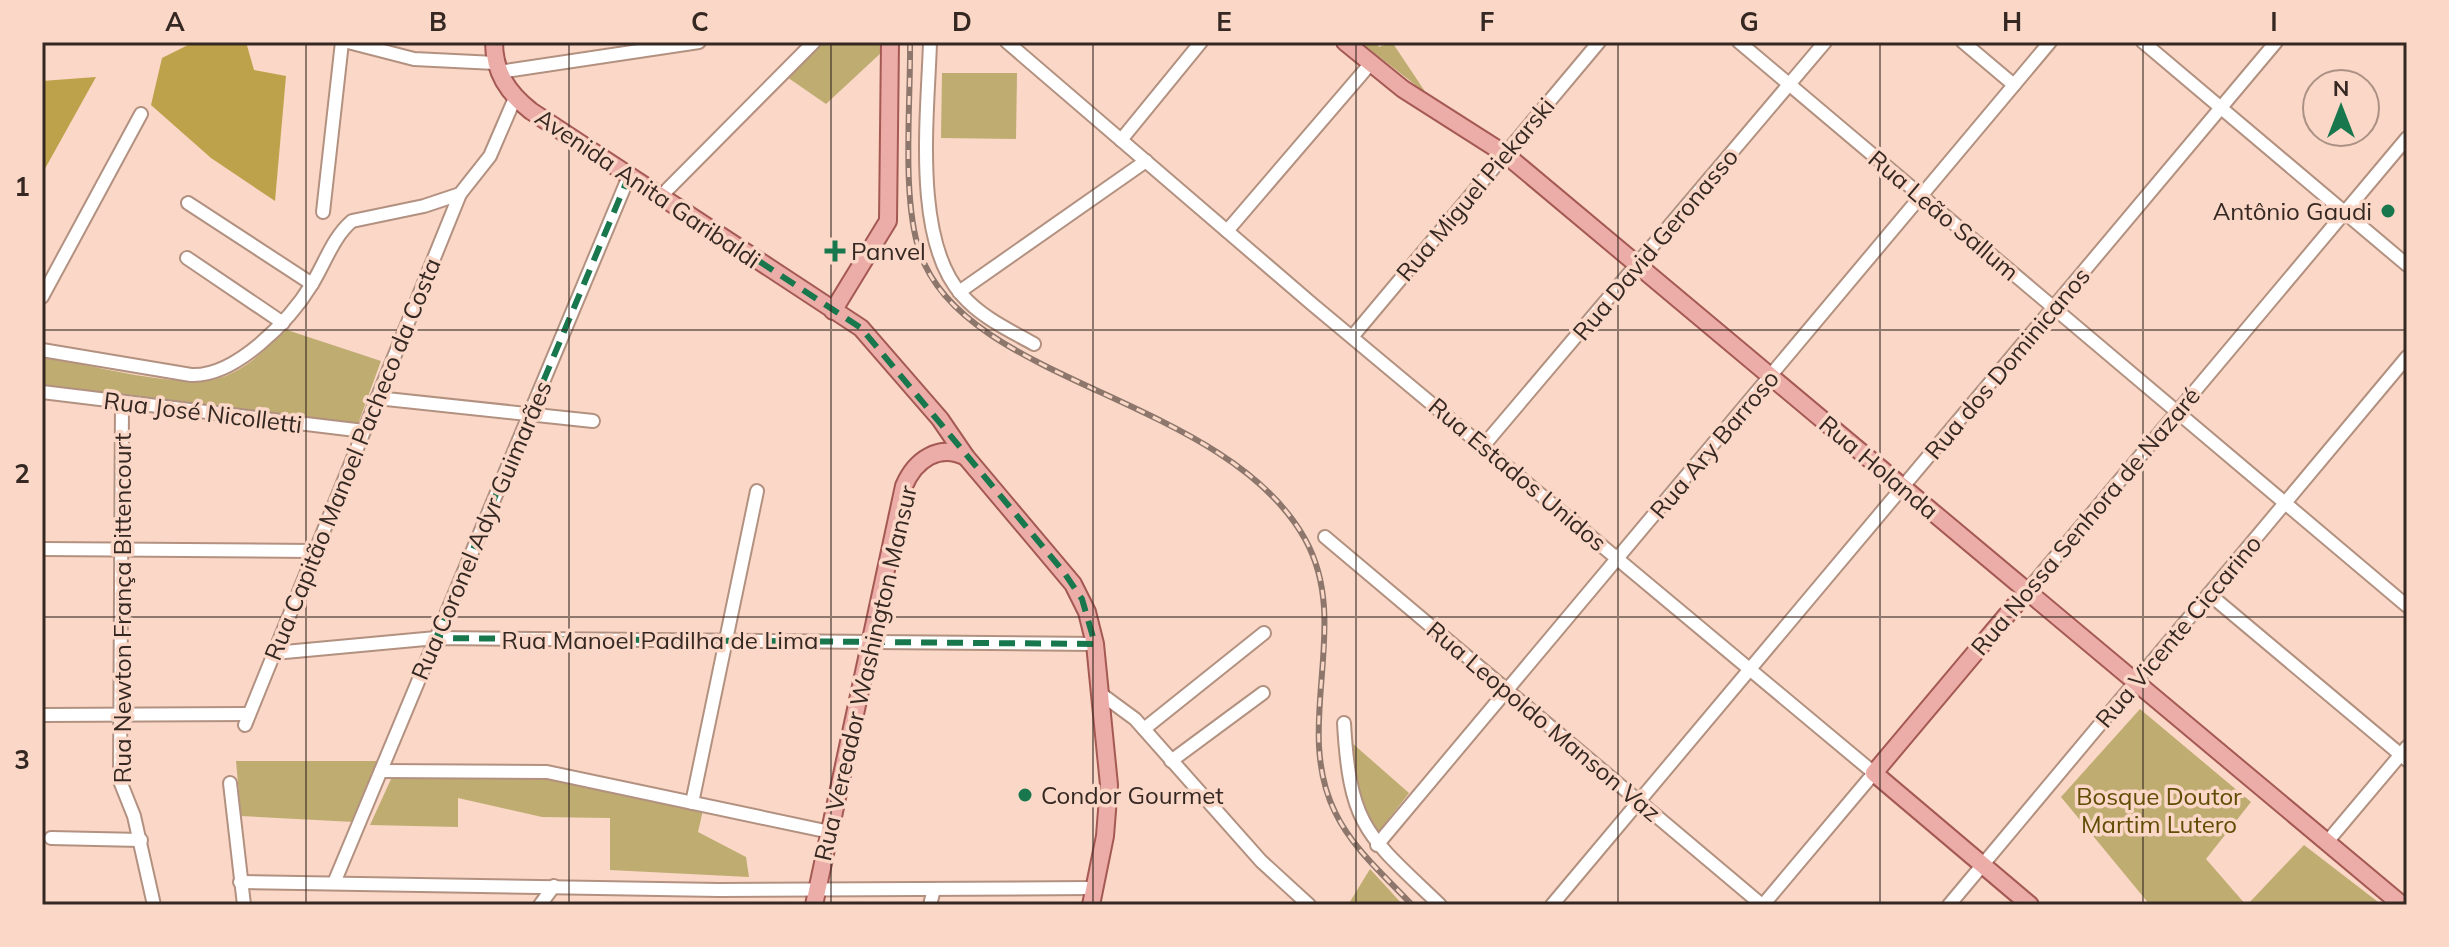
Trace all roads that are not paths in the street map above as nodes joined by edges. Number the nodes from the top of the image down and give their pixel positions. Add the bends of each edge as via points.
1 (342, 42) edge
2 (348, 42) edge
3 (494, 42) edge
4 (699, 42) edge
5 (814, 42) edge
6 (890, 42) edge
7 (930, 42) edge
8 (1201, 42) edge
9 (1345, 42) edge
10 (1599, 42) edge
11 (1739, 42) edge
12 (1825, 42) edge
13 (1963, 42) edge
14 (2050, 42) edge
15 (2143, 42) edge
16 (2276, 42) edge
17 (1011, 43) edge
18 (1371, 63) junction
19 (497, 67) junction
20 (1789, 85) junction
21 (2014, 85) junction
22 (515, 98) junction
23 (2221, 108) junction
24 (141, 114) dead end
25 (2407, 138) edge
26 (1121, 140) junction
27 (1505, 154) junction
28 (1146, 161) junction
29 (629, 176) junction
30 (460, 194) junction
31 (1921, 196) junction
32 (660, 197) junction
33 (188, 203) dead end
34 (323, 212) dead end
35 (2344, 212) junction
36 (1227, 231) junction
37 (187, 258) dead end
38 (1637, 264) junction
39 (2407, 265) edge
40 (312, 284) junction
41 (959, 292) junction
42 (42, 297) edge
43 (2053, 307) junction
44 (833, 311) junction
45 (283, 323) junction
46 (1352, 337) junction
47 (1034, 344) dead end
48 (42, 350) edge
49 (2407, 357) edge
50 (1770, 376) junction
51 (42, 392) edge
52 (377, 398) junction
53 (122, 402) junction
54 (2177, 412) junction
55 (529, 414) junction
56 (593, 421) dead end
57 (364, 431) junction
58 (1484, 445) junction
59 (934, 452) junction
60 (966, 457) junction
61 (1903, 487) junction
62 (757, 491) dead end
63 (2285, 503) junction
64 (1325, 537) dead end
65 (42, 549) edge
66 (121, 550) junction
67 (315, 551) junction
68 (1618, 558) junction
69 (2027, 591) junction
70 (2209, 594) junction
71 (2407, 606) edge
72 (1264, 633) dead end
73 (436, 638) junction
74 (726, 641) junction
75 (870, 642) junction
76 (1095, 644) junction
77 (274, 653) junction
78 (1750, 670) junction
79 (2135, 682) junction
80 (1507, 690) junction
81 (1263, 693) dead end
82 (1101, 694) junction
83 (42, 715) edge
84 (120, 715) junction
85 (1344, 723) dead end
86 (1144, 729) junction
87 (2405, 754) edge
88 (1171, 761) junction
89 (381, 771) junction
90 (1874, 773) junction
91 (230, 783) dead end
92 (1640, 802) junction
93 (692, 803) junction
94 (830, 832) junction
95 (51, 838) dead end
96 (141, 840) junction
97 (2327, 842) junction
98 (1377, 845) junction
99 (1982, 865) junction
100 (240, 882) junction
101 (334, 883) junction
102 (554, 886) junction
103 (934, 889) junction
104 (719, 890) junction
105 (816, 897) edge
106 (1092, 897) edge
107 (154, 905) edge
108 (244, 905) edge
109 (540, 905) edge
110 (713, 905) edge
111 (930, 905) edge
112 (1309, 905) edge
113 (1440, 905) edge
114 (1552, 905) edge
115 (1762, 905) edge
116 (1949, 905) edge
117 (2030, 905) edge
118 (2402, 905) edge

1 - 34 street
2 - 19 street via 414,59
3 - 19 main road, Avenida Anita Garibaldi
4 - 19 street
5 - 32 street
6 - 44 main road via 890,210 884,232
7 - 41 street via 929,204 943,266
8 - 26 street
9 - 18 main road, Rua Holanda
10 - 27 street, Rua Miguel Piekarski
11 - 20 street, Rua Leão Sallum
12 - 20 street, Rua David Geronasso
13 - 21 street
14 - 21 street, Rua Ary Barroso
15 - 23 street
16 - 23 street, Rua dos Dominicanos
17 - 26 street, Rua Estados Unidos
18 - 27 main road, Rua Holanda
18 - 36 street
19 - 22 main road, Avenida Anita Garibaldi
20 - 31 street, Rua Leão Sallum
20 - 38 street, Rua David Geronasso
21 - 31 street, Rua Ary Barroso
22 - 29 main road, Avenida Anita Garibaldi
22 - 30 street, Rua Capitão Manoel Pacheco da Costa via 490,156
23 - 35 street
23 - 43 street, Rua dos Dominicanos
24 - 42 street
25 - 35 street, Rua Nossa Senhora de Nazaré
26 - 28 street, Rua Estados Unidos
27 - 38 main road, Rua Holanda
27 - 46 street, Rua Miguel Piekarski
28 - 36 street, Rua Estados Unidos
28 - 41 street
29 - 32 main road, Avenida Anita Garibaldi
29 - 55 street, Rua Coronel Adyr Guimarães
30 - 40 street via 352,221
30 - 52 street, Rua Capitão Manoel Pacheco da Costa
31 - 43 street, Rua Leão Sallum
31 - 50 street, Rua Ary Barroso
32 - 44 main road, Avenida Anita Garibaldi
33 - 40 street
35 - 39 street
35 - 54 street, Rua Nossa Senhora de Nazaré
36 - 46 street, Rua Estados Unidos
37 - 45 street
38 - 50 main road, Rua Holanda
38 - 58 street, Rua David Geronasso
40 - 45 street
41 - 47 street via 984,315
43 - 54 street, Rua Leão Sallum
43 - 61 street, Rua dos Dominicanos
44 - 59 main road, Avenida Anita Garibaldi via 936,429
44 - 60 main road, Avenida Anita Garibaldi via 861,328
45 - 48 street via 224,368 200,375
46 - 58 street, Rua Estados Unidos
49 - 63 street, Rua Vicente Ciccarino
50 - 61 main road, Rua Holanda
50 - 68 street, Rua Ary Barroso
51 - 53 street, Rua José Nicolletti
52 - 55 street
52 - 57 street, Rua Capitão Manoel Pacheco da Costa
53 - 57 street, Rua José Nicolletti
53 - 66 street, Rua Newton França Bittencourt
54 - 63 street, Rua Leão Sallum
54 - 69 street, Rua Nossa Senhora de Nazaré
55 - 56 street
55 - 73 street, Rua Coronel Adyr Guimarães
57 - 67 street, Rua Capitão Manoel Pacheco da Costa
58 - 68 street, Rua Estados Unidos
59 - 60 main road via 951,450
59 - 75 main road, Rua Vereador Washington Mansur via 913,469 904,486
60 - 76 main road, Avenida Anita Garibaldi via 1073,584
61 - 69 main road, Rua Holanda
61 - 78 street, Rua dos Dominicanos
62 - 74 street
63 - 70 street, Rua Vicente Ciccarino
63 - 71 street, Rua Leão Sallum
64 - 80 street, Rua Leopoldo Manson Vaz
65 - 66 street
66 - 67 street
66 - 84 street, Rua Newton França Bittencourt
67 - 77 street, Rua Capitão Manoel Pacheco da Costa
68 - 78 street, Rua Estados Unidos
68 - 80 street, Rua Ary Barroso
69 - 79 main road, Rua Holanda
69 - 90 main road, Rua Nossa Senhora de Nazaré
70 - 79 street, Rua Vicente Ciccarino
70 - 87 street
72 - 86 street
73 - 74 street, Rua Manoel Padilha de Lima
73 - 77 street, Rua Manoel Padilha de Lima
73 - 89 street, Rua Coronel Adyr Guimarães
74 - 75 street, Rua Manoel Padilha de Lima
74 - 93 street
75 - 76 street, Rua Manoel Padilha de Lima
75 - 94 main road, Rua Vereador Washington Mansur
76 - 82 main road, Avenida Anita Garibaldi
77 - 84 street, Rua Capitão Manoel Pacheco da Costa via 247,720
78 - 90 street, Rua Estados Unidos
78 - 92 street, Rua dos Dominicanos
79 - 97 main road, Rua Holanda
79 - 99 street, Rua Vicente Ciccarino
80 - 92 street, Rua Leopoldo Manson Vaz
80 - 98 street, Rua Ary Barroso
81 - 88 street
82 - 86 street
82 - 106 main road, Avenida Anita Garibaldi via 1109,811
83 - 84 street
84 - 96 street, Rua Newton França Bittencourt via 121,788
85 - 98 street via 1350,787 1361,822
86 - 88 street
87 - 97 street
88 - 112 street via 1261,861
89 - 93 street via 547,772
89 - 101 street, Rua Coronel Adyr Guimarães
90 - 99 main road, Rua Estados Unidos
90 - 115 street, Rua Nossa Senhora de Nazaré
91 - 100 street
92 - 114 street, Rua dos Dominicanos
92 - 115 street, Rua Leopoldo Manson Vaz
93 - 94 street
94 - 105 main road, Rua Vereador Washington Mansur
95 - 96 street
96 - 107 street, Rua Newton França Bittencourt
97 - 118 main road, Rua Holanda
98 - 113 street
99 - 116 street, Rua Vicente Ciccarino
99 - 117 main road, Rua Estados Unidos
100 - 101 street
100 - 108 street
101 - 102 street
102 - 104 street
102 - 109 street
103 - 105 street
103 - 106 street
103 - 111 street
104 - 105 street
104 - 110 street

